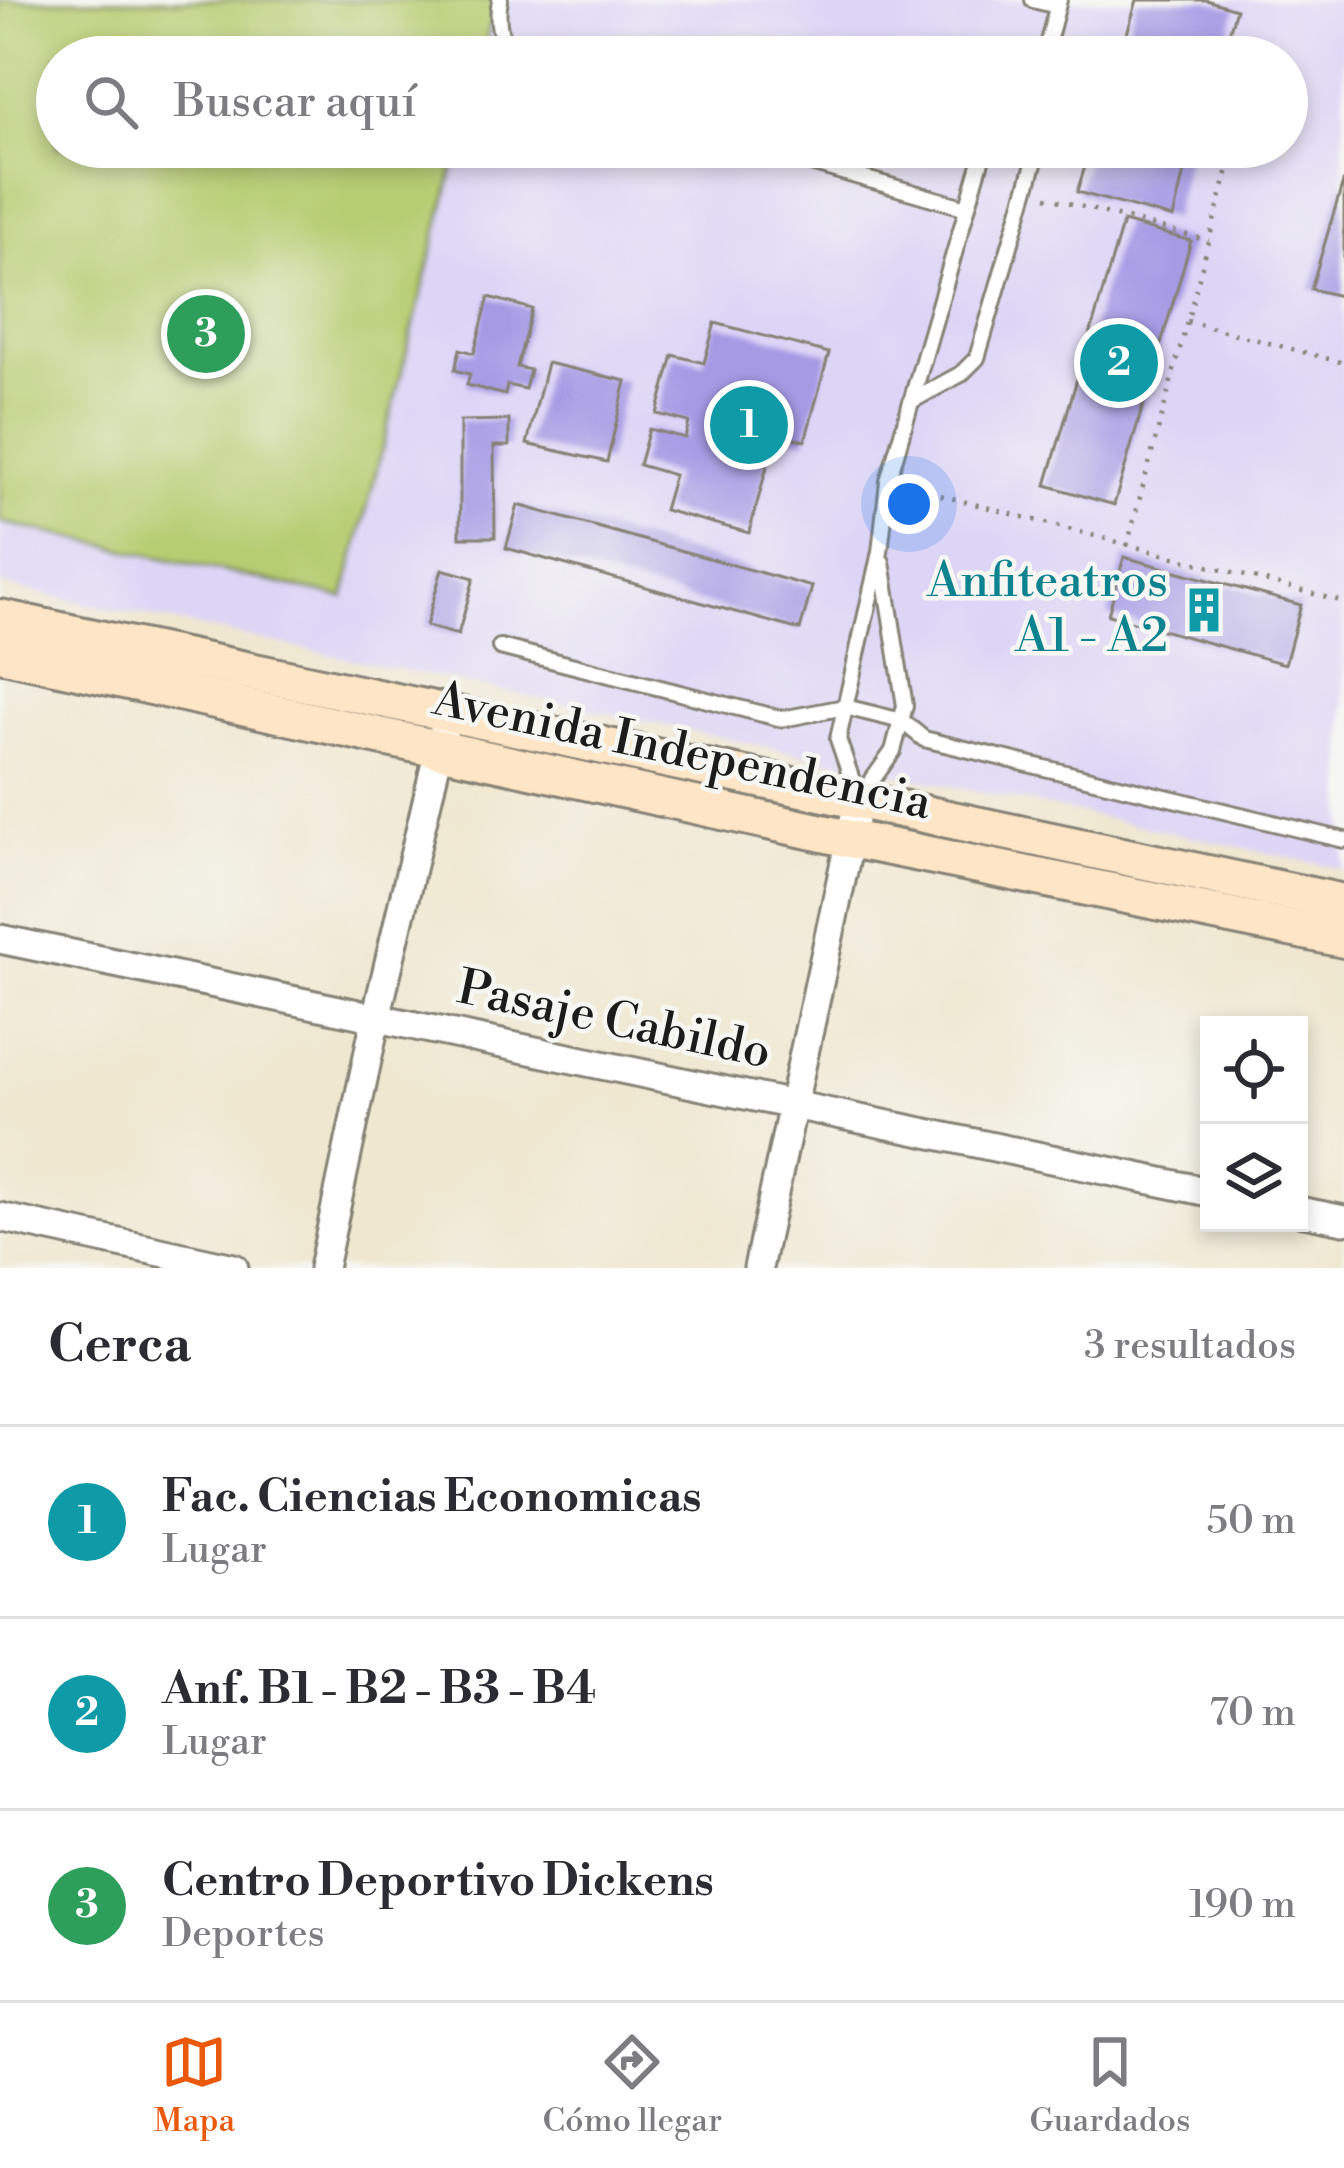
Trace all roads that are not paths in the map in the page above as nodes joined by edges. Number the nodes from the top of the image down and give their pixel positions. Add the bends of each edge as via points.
1 (500, 0) edge
2 (1033, 0) edge
3 (1058, 3) edge
4 (501, 36) edge
5 (1048, 36) edge
6 (827, 168) edge
7 (979, 168) edge
8 (1034, 168) edge
9 (967, 208) junction
10 (913, 400) junction
11 (880, 552) junction
12 (0, 618) edge
13 (500, 647) dead end
14 (0, 653) edge
15 (845, 707) junction
16 (902, 721) junction
17 (443, 731) junction
18 (858, 800) junction
19 (850, 839) junction
20 (1344, 840) edge
21 (1344, 903) edge
22 (0, 939) edge
23 (1344, 939) edge
24 (376, 1018) junction
25 (792, 1103) junction
26 (1200, 1190) edge
27 (1308, 1213) edge
28 (0, 1217) edge
29 (1344, 1220) edge
30 (233, 1268) edge
31 (323, 1268) edge
32 (758, 1268) edge

1 - 4 lane
2 - 3 lane
3 - 5 lane
6 - 9 lane
7 - 9 lane
8 - 10 lane via 977,358
9 - 10 lane
10 - 11 lane via 888,481
11 - 15 lane
11 - 16 lane
12 - 17 main road, Avenida Independencia
13 - 15 lane via 782,719
14 - 17 main road, Avenida Independencia
15 - 16 lane
15 - 18 lane via 838,739
16 - 18 lane
16 - 20 lane via 924,739
17 - 18 main road, Avenida Independencia
17 - 19 main road, Avenida Independencia
17 - 24 street
18 - 19 street
18 - 21 main road, Avenida Independencia
19 - 23 main road, Avenida Independencia
19 - 25 street
22 - 24 street, Pasaje Cabildo
24 - 25 street, Pasaje Cabildo
24 - 31 street
25 - 26 street, Pasaje Cabildo
25 - 32 street
27 - 29 street
28 - 30 street

